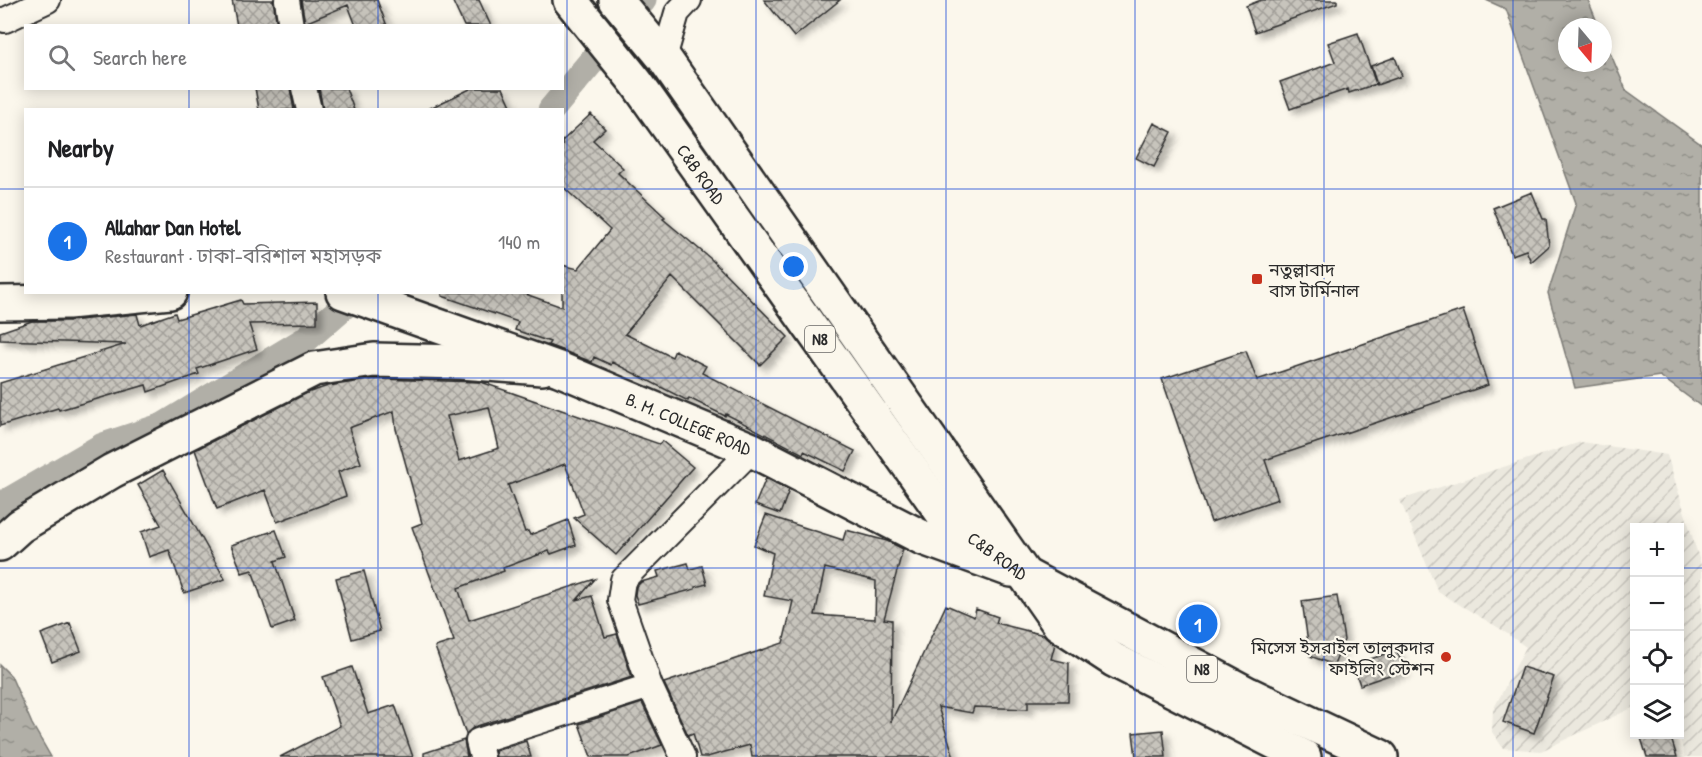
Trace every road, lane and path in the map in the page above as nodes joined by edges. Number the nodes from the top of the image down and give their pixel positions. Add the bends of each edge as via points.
1 (48, 0) edge
2 (287, 0) edge
3 (570, 0) edge
4 (616, 0) edge
5 (689, 0) edge
6 (5, 20) dead end
7 (291, 24) edge
8 (664, 58) junction
9 (304, 90) edge
10 (309, 108) edge
11 (150, 294) edge
12 (349, 294) edge
13 (0, 303) edge
14 (559, 369) junction
15 (752, 450) junction
16 (0, 544) edge
17 (1025, 575) junction
18 (650, 686) junction
19 (482, 757) edge
20 (683, 757) edge
21 (1304, 757) edge
22 (1381, 757) edge

1 - 6 street
2 - 7 street
3 - 17 main road, C&B ROAD / N8 via 636,82 946,518
4 - 8 main road, C&B ROAD / N8
5 - 8 street via 677,14
8 - 17 main road, C&B ROAD / N8
9 - 10 street
11 - 13 main road via 68,302
12 - 14 main road, B. M. COLLEGE ROAD
14 - 15 main road, B. M. COLLEGE ROAD
14 - 16 main road via 374,360 314,369 112,471 20,526
15 - 17 main road, B. M. COLLEGE ROAD via 923,538
15 - 18 street via 623,580 620,600
17 - 21 main road, N8 via 1059,624 1114,660
17 - 22 main road, N8 via 1248,694
18 - 19 street via 478,741
18 - 20 street

